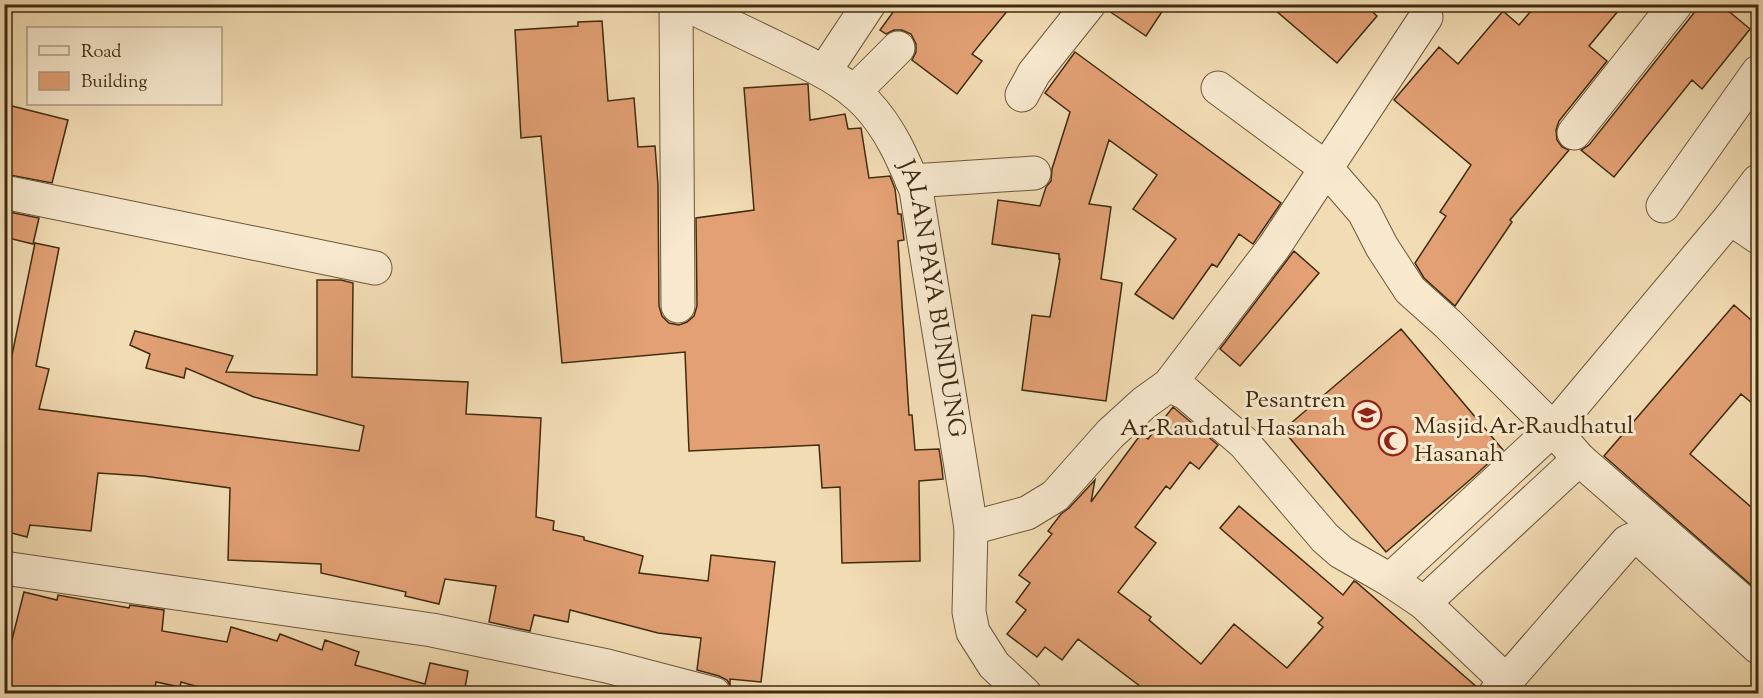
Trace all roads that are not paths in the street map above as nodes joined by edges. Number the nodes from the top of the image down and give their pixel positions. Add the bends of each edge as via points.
1 (676, 4) edge
2 (685, 4) edge
3 (869, 4) edge
4 (1089, 4) edge
5 (1676, 4) edge
6 (1426, 17) dead end
7 (898, 48) dead end
8 (824, 72) junction
9 (1758, 72) edge
10 (1218, 88) dead end
11 (854, 92) junction
12 (1022, 94) dead end
13 (1574, 133) dead end
14 (1326, 168) junction
15 (1034, 174) dead end
16 (912, 181) junction
17 (1758, 181) edge
18 (4, 192) edge
19 (1663, 206) dead end
20 (1730, 218) junction
21 (1758, 237) edge
22 (375, 268) dead end
23 (678, 306) dead end
24 (1169, 385) junction
25 (1553, 429) junction
26 (1579, 459) junction
27 (971, 528) junction
28 (4, 568) edge
29 (1390, 580) junction
30 (1424, 603) junction
31 (1758, 615) edge
32 (1758, 647) edge
33 (1500, 687) edge
34 (714, 693) edge
35 (1025, 693) edge

1 - 23 street
2 - 8 street, JALAN PAYA BUNDUNG
3 - 8 street
4 - 12 street
5 - 13 street
6 - 14 street
7 - 11 street
8 - 11 street, JALAN PAYA BUNDUNG
9 - 19 street
10 - 14 street
11 - 16 street, JALAN PAYA BUNDUNG via 895,140
14 - 24 street via 1274,247
14 - 25 street via 1364,212 1410,290
15 - 16 street
16 - 27 street, JALAN PAYA BUNDUNG
17 - 20 street
18 - 22 street
20 - 21 street
20 - 25 street
24 - 27 street via 1110,434 1055,496 1027,513
24 - 29 street via 1186,393 1245,443 1325,538 1341,552
25 - 26 street
25 - 29 street
26 - 30 street
26 - 31 street
27 - 35 street, JALAN PAYA BUNDUNG via 969,612 973,632 994,665
28 - 34 street via 432,630
29 - 30 street
30 - 33 street
32 - 33 street via 1645,543 1632,539

